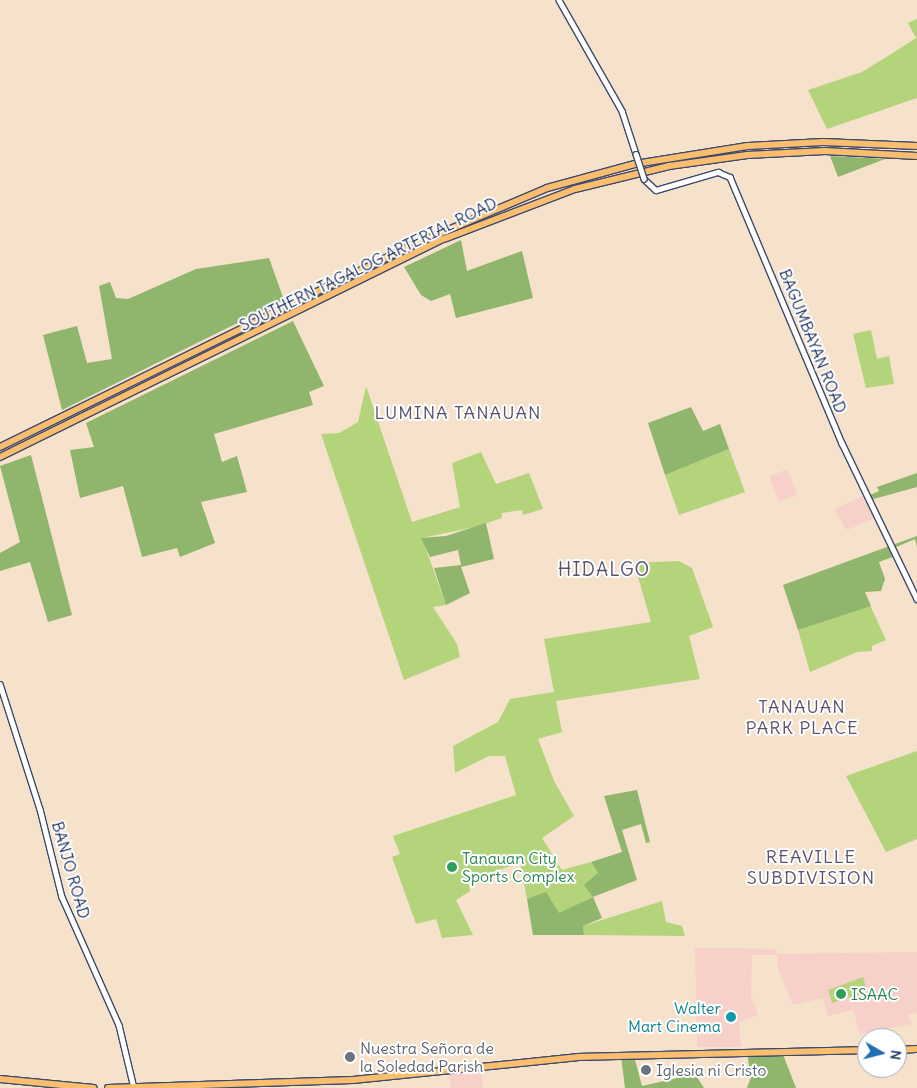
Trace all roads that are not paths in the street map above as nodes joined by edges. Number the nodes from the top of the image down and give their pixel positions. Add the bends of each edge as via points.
1 (559, 0) edge
2 (917, 146) edge
3 (917, 156) edge
4 (0, 447) edge
5 (0, 457) edge
6 (917, 599) edge
7 (0, 684) edge
8 (857, 1050) edge
9 (0, 1078) edge
10 (94, 1088) edge
11 (108, 1088) edge
12 (134, 1088) edge

1 - 6 street, BAGUMBAYAN ROAD, bridge via 622,111 644,179 656,190 718,172 730,177 838,435
2 - 4 highway, SOUTHERN TAGALOG ARTERIAL ROAD via 823,142 748,146 635,164 556,185 410,246
3 - 5 highway, SOUTHERN TAGALOG ARTERIAL ROAD via 825,151 711,159 635,173 549,197 444,239
7 - 12 street, BANJO ROAD via 40,809 62,897 119,1025
8 - 12 highway via 580,1057 353,1080
9 - 10 highway
11 - 12 highway

